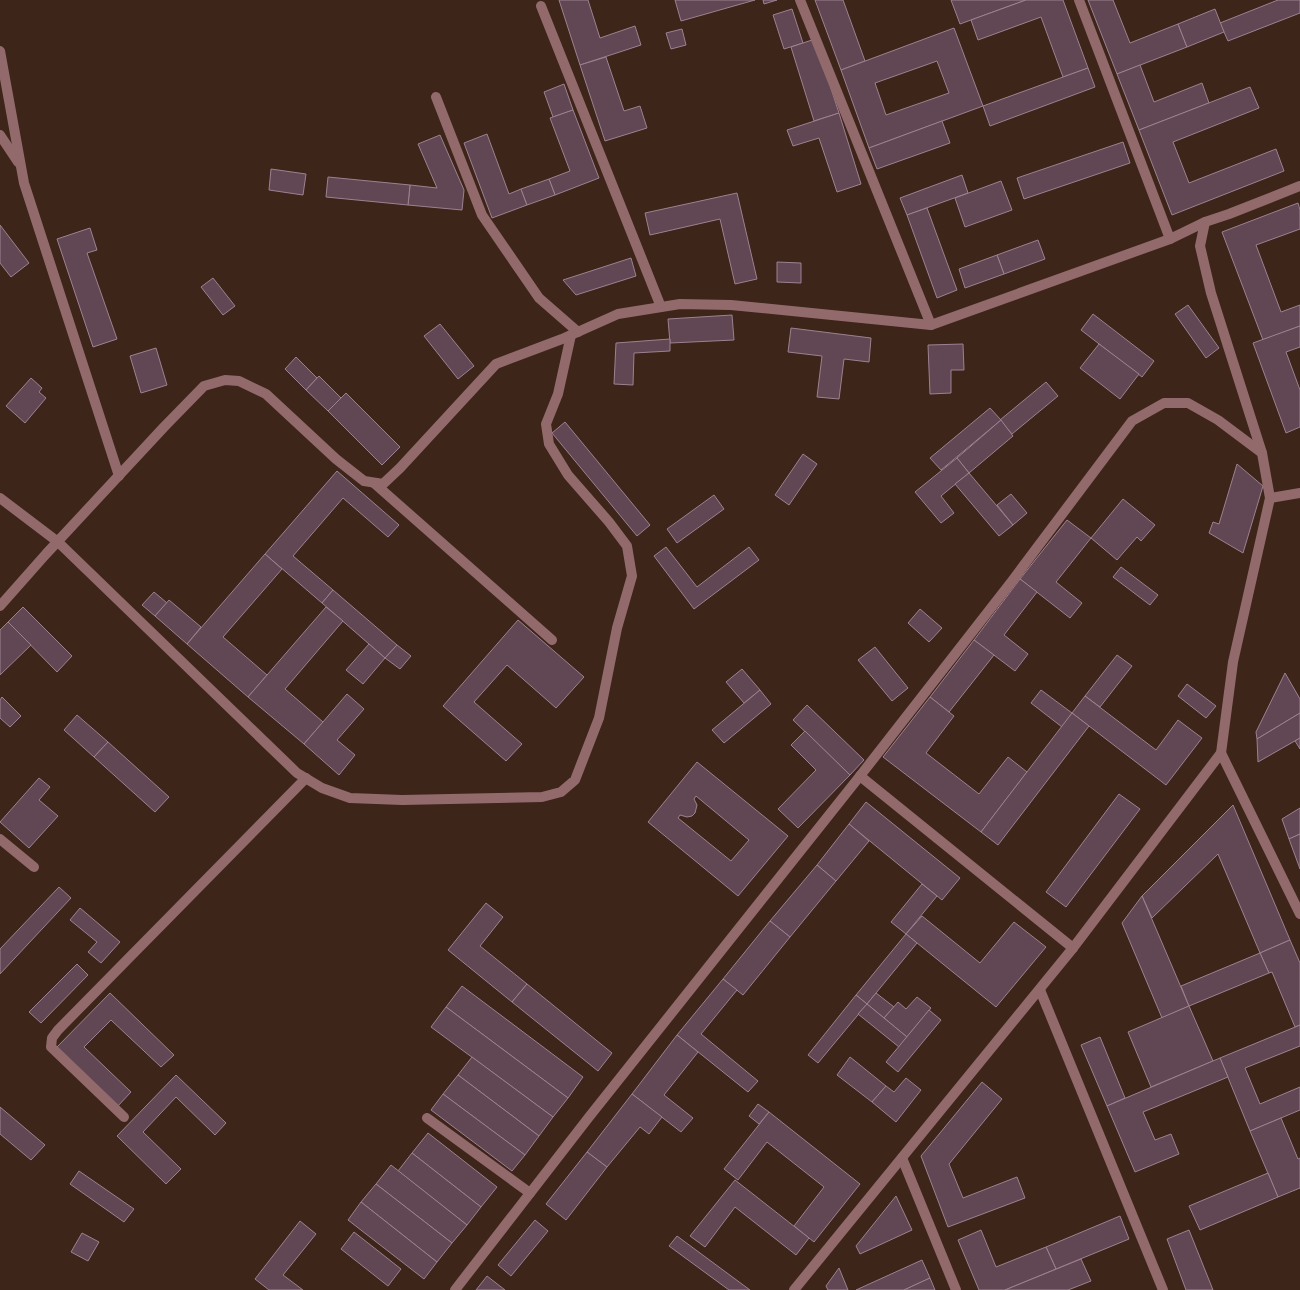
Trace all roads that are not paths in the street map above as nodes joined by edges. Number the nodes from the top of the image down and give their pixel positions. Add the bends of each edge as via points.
1 (800, 0) edge
2 (1079, 0) edge
3 (541, 6) dead end
4 (0, 50) edge
5 (436, 97) dead end
6 (0, 136) edge
7 (21, 165) junction
8 (1300, 186) edge
9 (1205, 222) junction
10 (1170, 239) junction
11 (661, 307) junction
12 (931, 325) junction
13 (571, 335) junction
14 (1262, 453) junction
15 (119, 476) junction
16 (374, 483) junction
17 (1300, 493) edge
18 (0, 498) edge
19 (1270, 498) junction
20 (58, 542) junction
21 (0, 606) edge
22 (552, 640) dead end
23 (1221, 753) junction
24 (860, 776) junction
25 (306, 778) junction
26 (0, 839) edge
27 (34, 867) dead end
28 (1300, 914) edge
29 (1073, 948) junction
30 (1040, 990) junction
31 (124, 1117) dead end
32 (427, 1118) dead end
33 (902, 1158) junction
34 (530, 1193) junction
35 (455, 1290) edge
36 (794, 1290) edge
37 (956, 1290) edge
38 (1163, 1290) edge

1 - 12 street
2 - 10 street
3 - 11 street
4 - 7 street
5 - 13 street via 482,215 539,298
6 - 7 street
7 - 15 street via 24,183
8 - 9 street
9 - 10 street
9 - 14 street via 1200,246
10 - 12 street
11 - 12 street via 680,304 731,305
11 - 13 street via 618,314
13 - 16 street via 496,364 383,484
13 - 25 street via 558,394 546,424 549,444 568,475 627,546 632,576 616,628 599,718 575,780 561,792 542,798 402,800 350,798 322,788
14 - 19 street
14 - 24 street via 1218,420 1188,403 1164,403 1132,421 1012,581
15 - 16 street via 204,386 225,380 239,381 266,394 336,459 364,481
15 - 20 street
16 - 22 street
17 - 19 street
18 - 20 street
19 - 23 street via 1233,662
20 - 21 street
20 - 25 street via 297,773
23 - 28 street
23 - 29 street
24 - 29 street
24 - 34 street
25 - 31 street via 52,1038 51,1048
26 - 27 street
29 - 30 street
30 - 33 street
30 - 38 street
32 - 34 street
33 - 36 street
33 - 37 street
34 - 35 street

